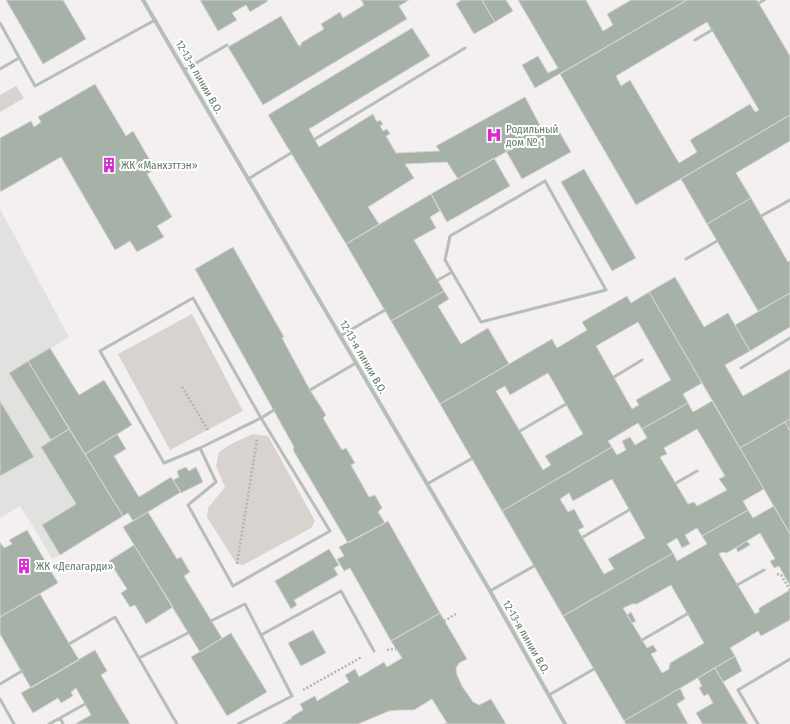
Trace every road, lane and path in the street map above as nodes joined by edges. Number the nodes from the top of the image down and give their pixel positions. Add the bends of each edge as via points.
1 (143, 0) edge
2 (764, 0) edge
3 (759, 3) dead end
4 (155, 20) junction
5 (0, 23) edge
6 (712, 30) dead end
7 (694, 40) dead end
8 (227, 45) dead end
9 (465, 48) dead end
10 (19, 58) junction
11 (0, 69) edge
12 (184, 70) junction
13 (315, 139) dead end
14 (291, 153) dead end
15 (248, 179) junction
16 (790, 200) edge
17 (761, 216) dead end
18 (717, 241) dead end
19 (686, 259) dead end
20 (452, 272) junction
21 (438, 280) dead end
22 (385, 310) dead end
23 (340, 336) junction
24 (790, 338) edge
25 (642, 360) dead end
26 (356, 363) junction
27 (741, 368) dead end
28 (614, 377) dead end
29 (182, 387) dead end
30 (310, 390) dead end
31 (566, 404) dead end
32 (274, 410) dead end
33 (261, 418) junction
34 (520, 431) dead end
35 (214, 441) junction
36 (200, 448) junction
37 (472, 459) dead end
38 (697, 471) dead end
39 (676, 483) dead end
40 (427, 484) junction
41 (629, 510) dead end
42 (583, 537) dead end
43 (534, 566) dead end
44 (764, 570) joint
45 (737, 585) dead end
46 (233, 586) junction
47 (790, 590) edge
48 (490, 591) junction
49 (456, 614) dead end
50 (687, 614) dead end
51 (211, 621) dead end
52 (444, 621) dead end
53 (188, 633) dead end
54 (262, 636) junction
55 (642, 640) dead end
56 (69, 644) dead end
57 (396, 649) dead end
58 (374, 651) junction
59 (139, 658) junction
60 (790, 659) edge
61 (594, 669) dead end
62 (22, 671) dead end
63 (0, 684) edge
64 (549, 695) junction
65 (292, 696) junction
66 (0, 699) edge
67 (85, 704) dead end
68 (60, 718) junction
69 (14, 724) edge
70 (49, 724) edge
71 (63, 724) edge
72 (177, 724) edge
73 (238, 724) edge
74 (565, 724) edge
75 (758, 724) edge

1 - 4 street, 12-13-я линии В.О.
2 - 3 lane
4 - 10 lane via 35,86
4 - 12 street, 12-13-я линии В.О.
5 - 10 lane
6 - 7 lane
8 - 12 lane
9 - 13 lane
10 - 11 lane
12 - 15 street, 12-13-я линии В.О.
14 - 15 lane
15 - 23 street, 12-13-я линии В.О.
16 - 17 lane
18 - 19 lane
20 - 20 lane via 445,260 450,236 544,181 606,290 481,322
20 - 21 lane
22 - 23 lane
23 - 26 street, 12-13-я линии В.О.
24 - 27 lane
25 - 28 lane
26 - 30 lane
26 - 40 street, 12-13-я линии В.О.
29 - 35 path
31 - 34 lane
32 - 33 lane
33 - 35 lane
33 - 36 lane via 193,298 100,351 164,464
33 - 46 path
33 - 46 lane via 330,531
35 - 36 lane
36 - 46 lane via 216,482 188,505
37 - 40 lane
38 - 39 lane
40 - 48 street, 12-13-я линии В.О.
41 - 42 lane
43 - 48 lane
44 - 45 lane
44 - 47 path via 781,575
48 - 64 street, 12-13-я линии В.О.
49 - 52 path
50 - 55 lane
51 - 54 lane via 245,604
53 - 59 lane
54 - 58 lane via 341,591
54 - 65 lane
56 - 59 lane via 115,617
57 - 58 path
58 - 65 path
59 - 72 lane
60 - 75 lane via 738,690
61 - 64 lane
62 - 63 lane
64 - 74 street, 12-13-я линии В.О.
65 - 73 lane
66 - 69 lane
67 - 68 lane
68 - 70 lane
68 - 71 lane

